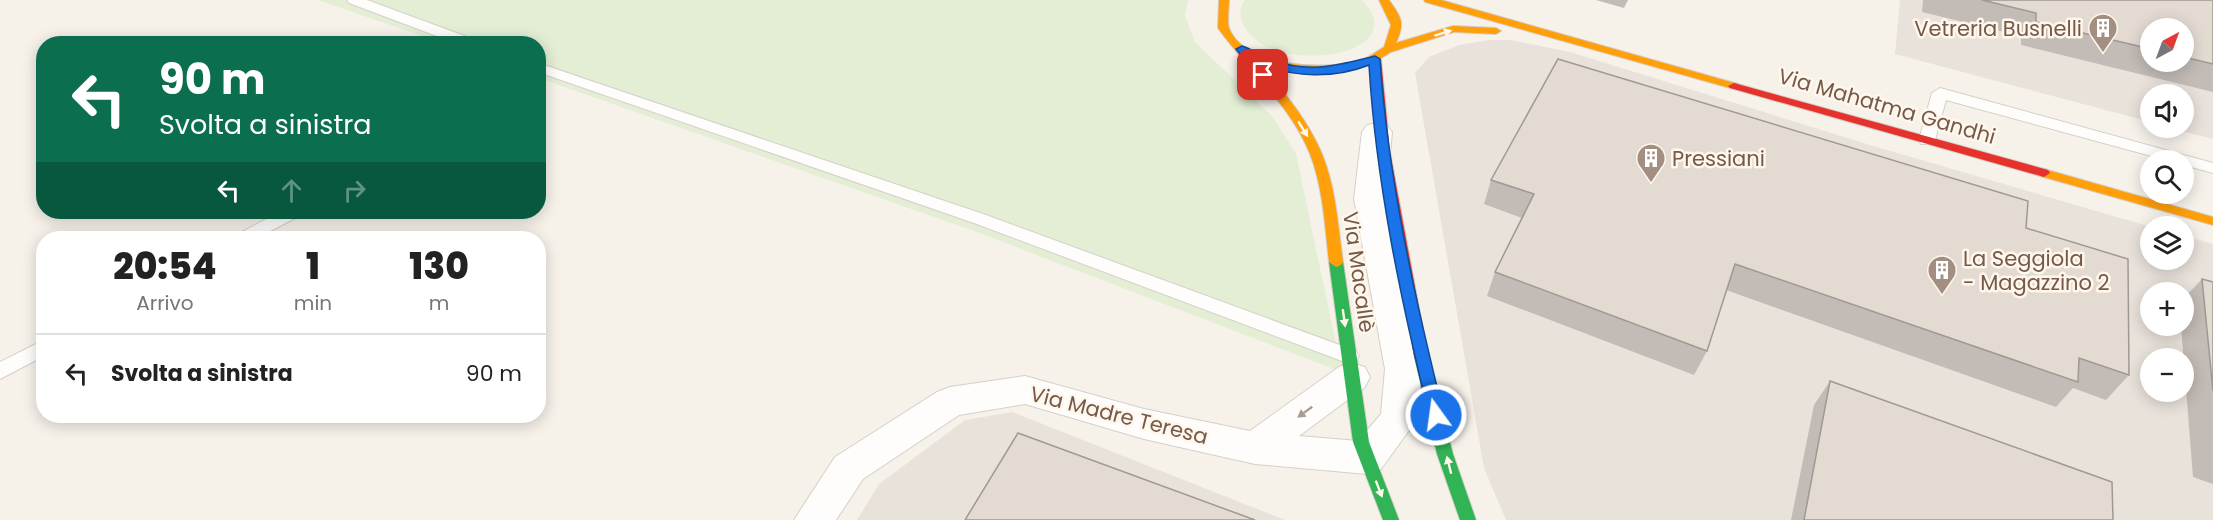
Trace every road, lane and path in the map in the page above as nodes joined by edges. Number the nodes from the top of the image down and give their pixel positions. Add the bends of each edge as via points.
1 (354, 0) edge
2 (1224, 0) edge
3 (1384, 0) edge
4 (1430, 0) edge
5 (1549, 33) junction
6 (451, 36) edge
7 (1242, 49) junction
8 (1387, 50) junction
9 (1375, 59) junction
10 (546, 74) edge
11 (1378, 121) junction
12 (1927, 140) junction
13 (2213, 168) edge
14 (280, 219) edge
15 (2213, 221) edge
16 (257, 231) edge
17 (36, 351) edge
18 (1350, 366) junction
19 (0, 371) edge
20 (1255, 448) junction
21 (1367, 458) junction
22 (814, 520) edge
23 (1391, 520) edge
24 (1468, 520) edge

1 - 6 lane
2 - 7 street, Via Macallè via 1221,23
3 - 8 street via 1398,23 1395,39
4 - 5 street, Via Mahatma Gandhi
8 -> 5 street, Via Mahatma Gandhi via 1453,29
5 - 12 street, Via Mahatma Gandhi
7 - 9 street via 1267,62 1322,71
7 -> 18 street, Via Macallè via 1312,144 1326,192
8 - 9 street
9 - 11 street, Via Macallè
10 - 18 lane via 980,219
11 - 21 street via 1370,199 1403,369 1399,418
24 -> 11 street, Via Macallè via 1454,484 1414,323
12 - 13 lane via 1940,93
12 - 15 street, Via Mahatma Gandhi
14 - 16 lane
17 - 19 lane
18 -> 20 street
18 - 21 street, Via Macallè
20 - 21 street, Via Madre Teresa
20 - 22 street, Via Madre Teresa via 1144,424 1025,390 950,402 849,468
21 -> 23 street, Via Macallè

